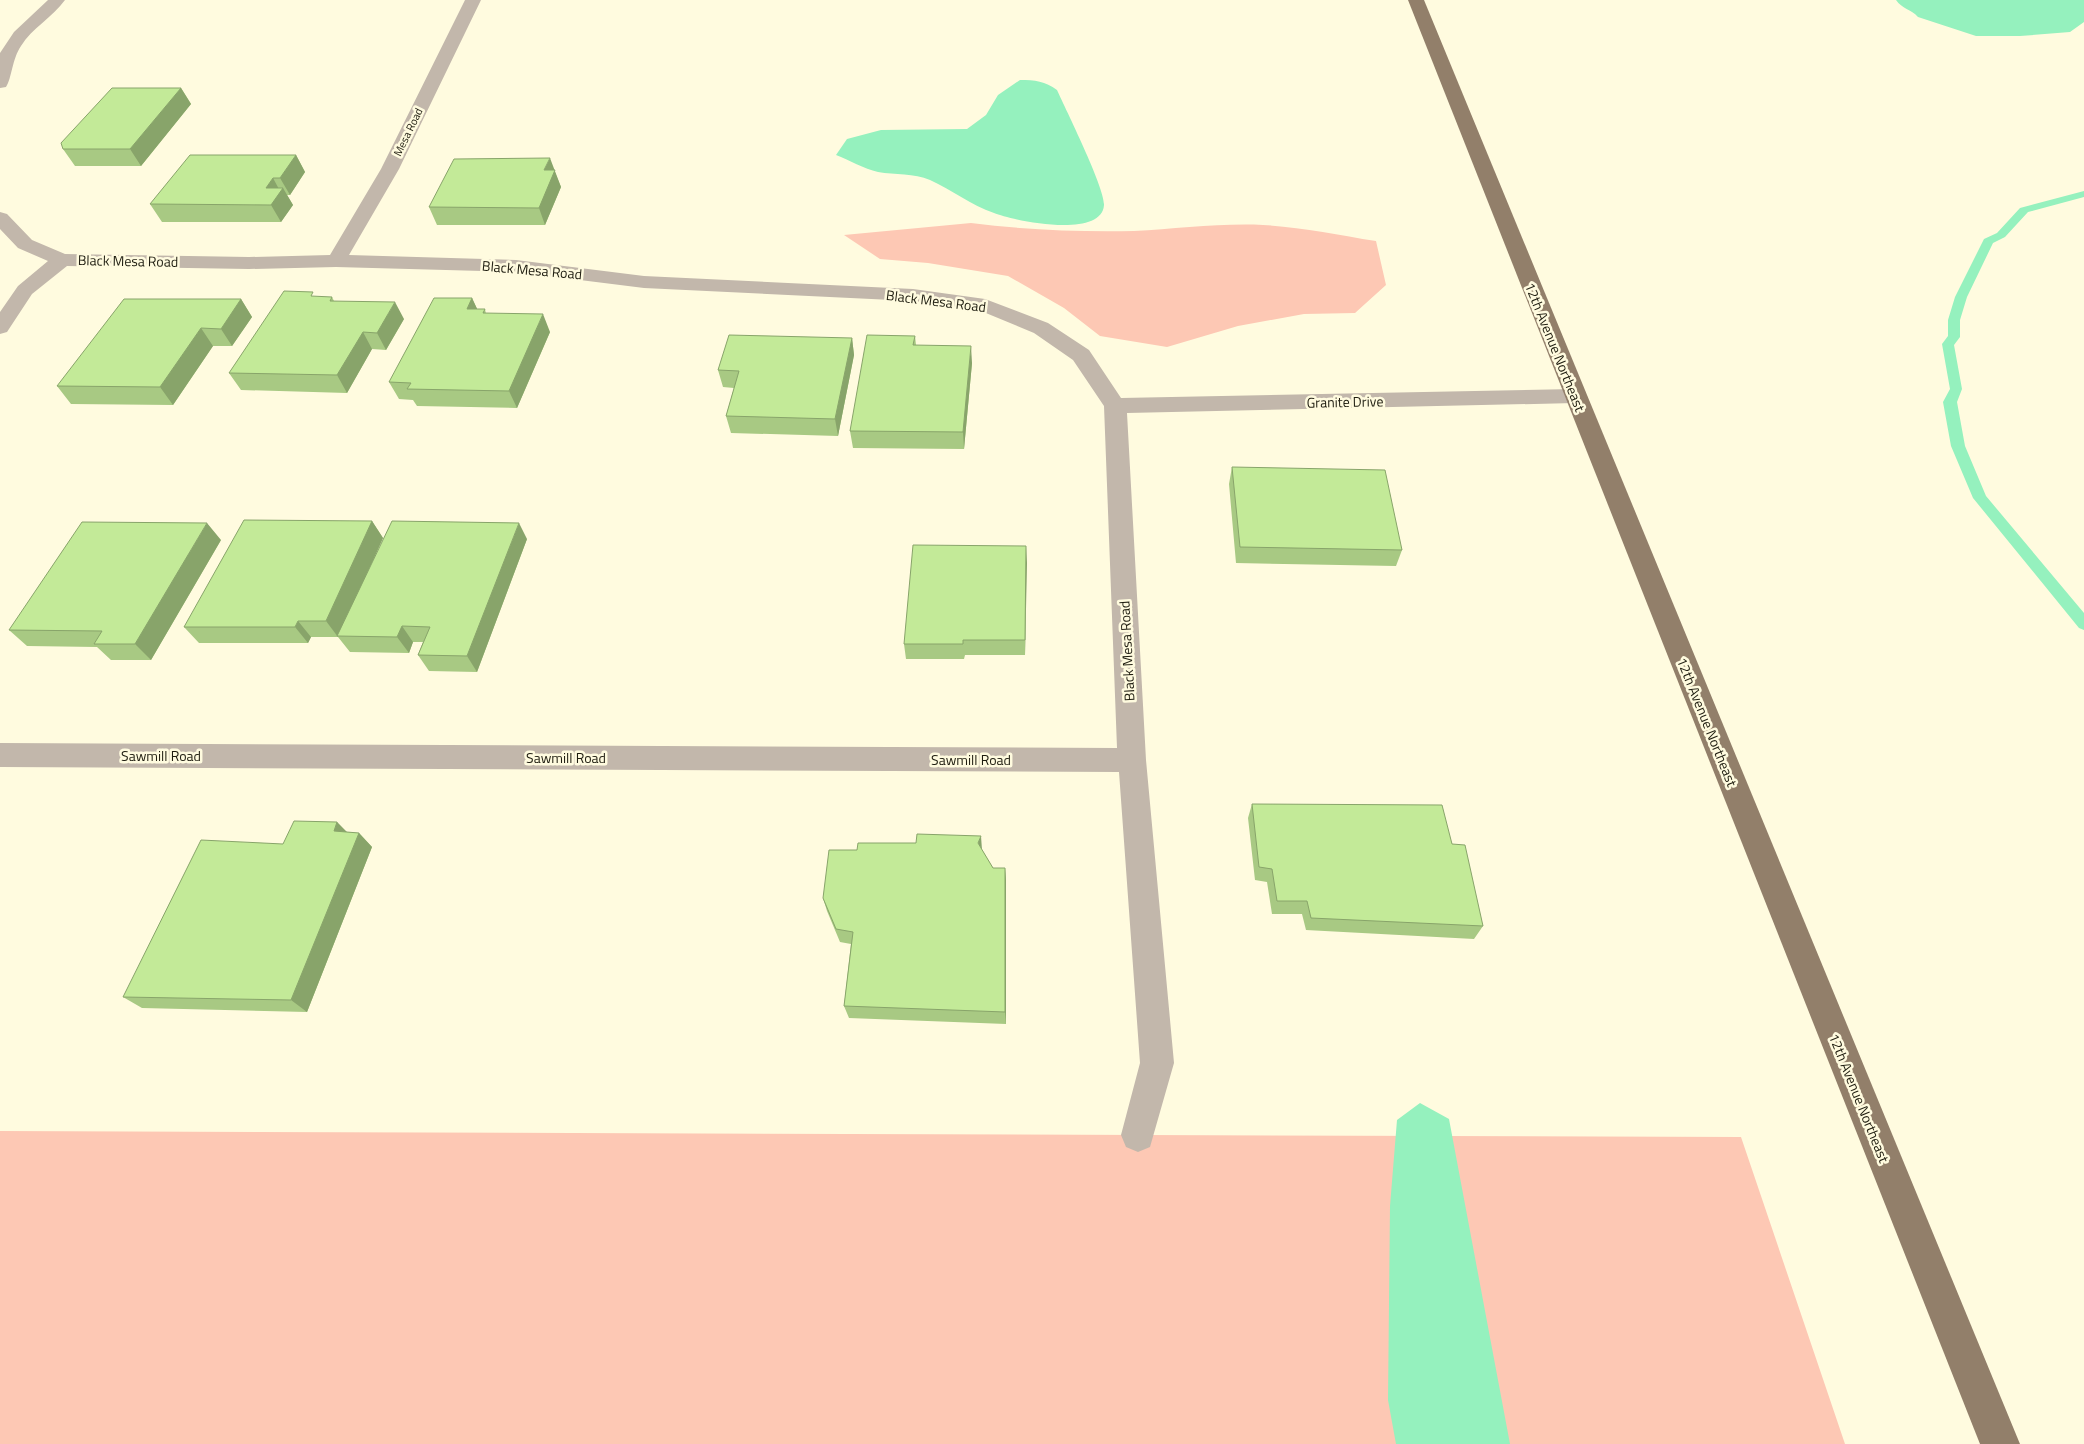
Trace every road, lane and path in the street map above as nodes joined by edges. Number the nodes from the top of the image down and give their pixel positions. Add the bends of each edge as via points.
1 (57, 0) edge
2 (473, 0) edge
3 (1416, 0) edge
4 (0, 83) edge
5 (0, 218) edge
6 (62, 260) junction
7 (336, 261) junction
8 (0, 327) edge
9 (1575, 396) junction
10 (1115, 406) junction
11 (0, 755) edge
12 (1132, 760) junction
13 (1138, 1135) dead end
14 (2000, 1444) edge

1 - 4 street via 29,23 8,52
2 - 7 street, Mesa Road via 390,169
3 - 9 main road, 12th Avenue Northeast
5 - 6 street, Black Mesa Road via 25,244
6 - 7 street, Black Mesa Road
6 - 8 street via 25,290
7 - 10 street, Black Mesa Road via 516,266 644,282 913,295 985,305 1041,328 1080,355
9 - 10 street, Granite Drive
9 - 14 main road, 12th Avenue Northeast
10 - 12 street, Black Mesa Road
11 - 12 street, Sawmill Road
12 - 13 street, Black Mesa Road via 1157,1063

